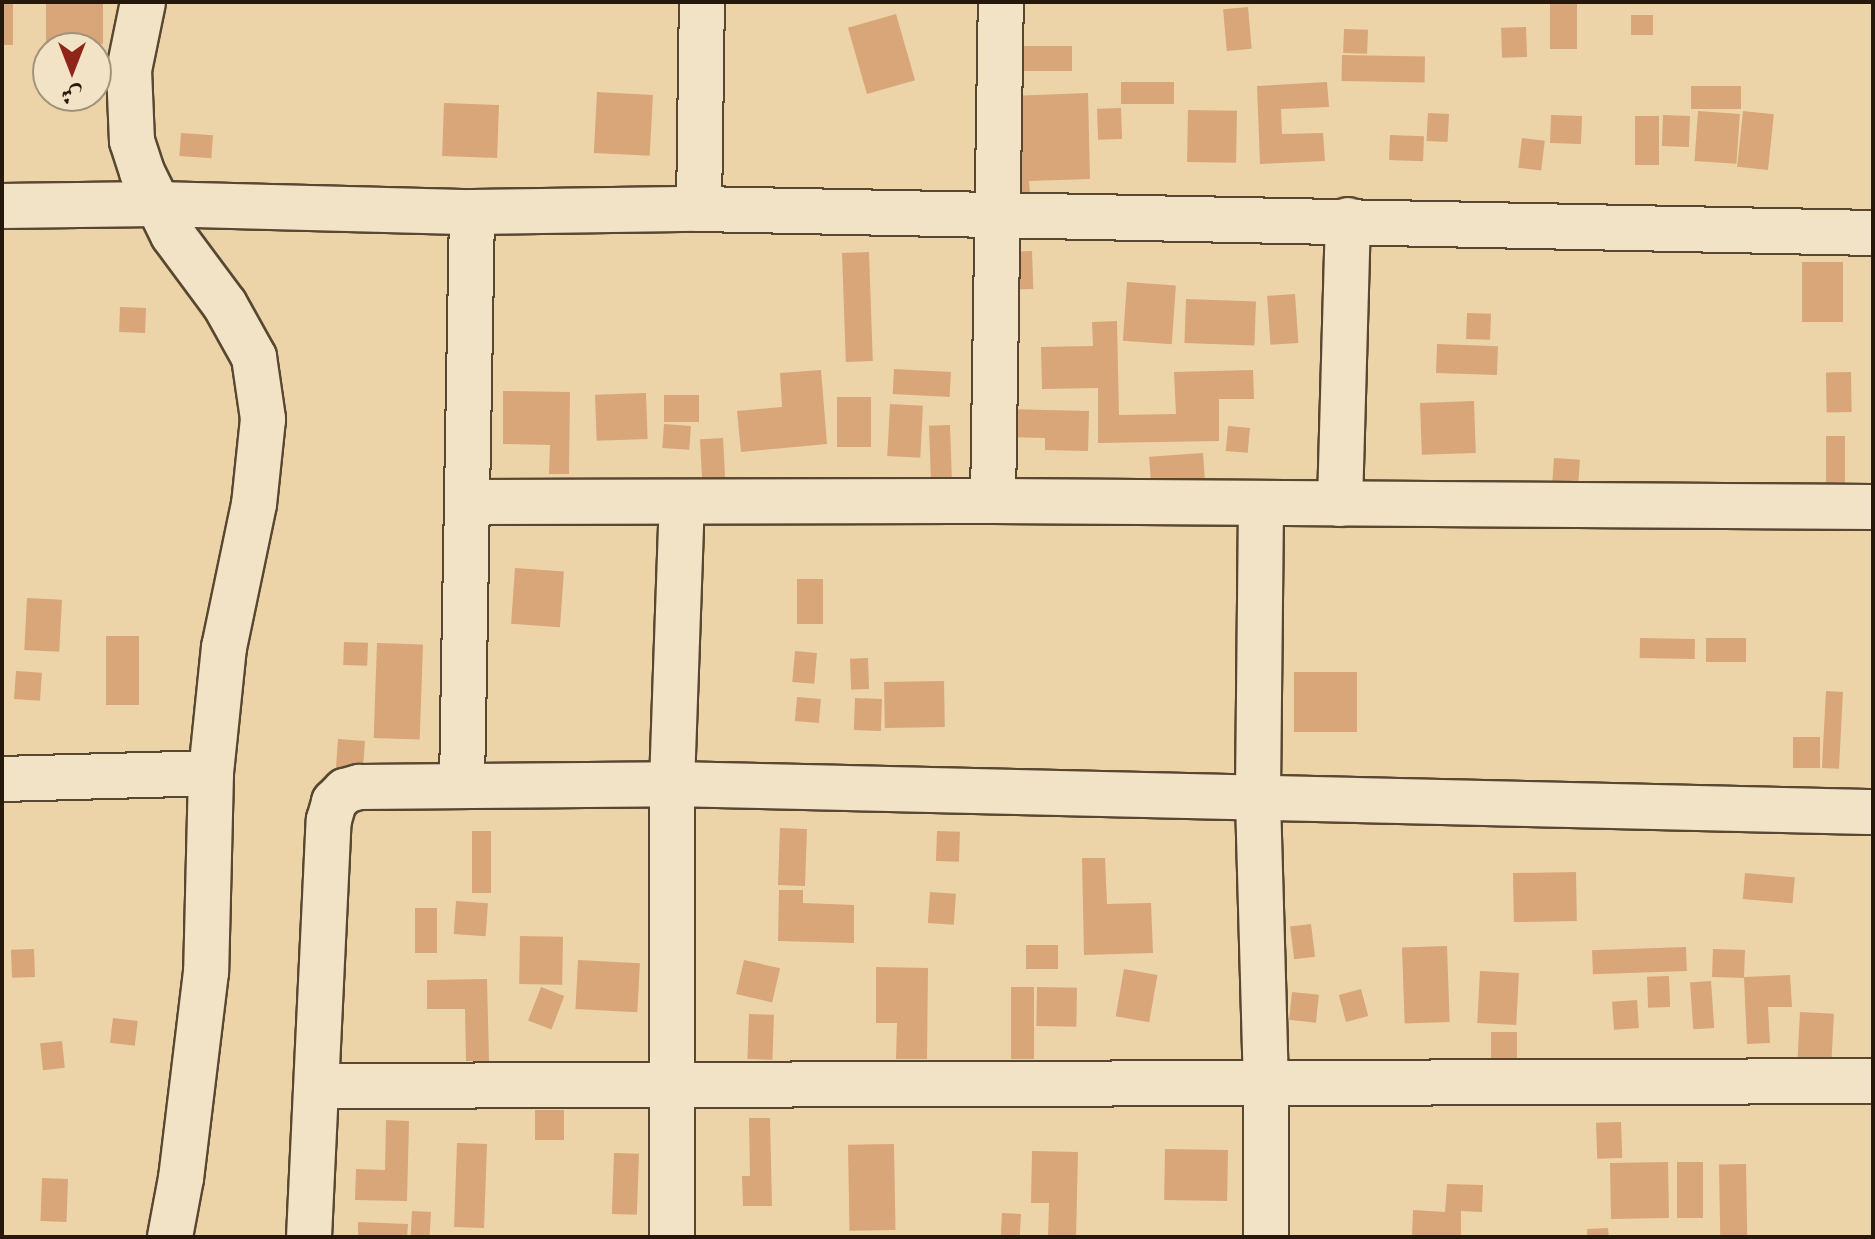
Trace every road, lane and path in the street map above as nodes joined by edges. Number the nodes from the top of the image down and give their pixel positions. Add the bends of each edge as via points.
1 (143, 2) edge
2 (702, 2) edge
3 (1001, 2) edge
4 (156, 204) junction
5 (2, 206) edge
6 (699, 209) junction
7 (472, 212) junction
8 (996, 214) junction
9 (1348, 220) junction
10 (1873, 233) edge
11 (993, 501) junction
12 (468, 502) junction
13 (682, 503) junction
14 (1340, 504) junction
15 (1261, 505) junction
16 (1873, 507) edge
17 (211, 773) junction
18 (2, 779) edge
19 (462, 784) junction
20 (672, 784) junction
21 (1258, 800) junction
22 (1873, 812) edge
23 (1873, 1081) edge
24 (1266, 1082) junction
25 (673, 1083) junction
26 (318, 1086) junction
27 (170, 1237) edge
28 (309, 1237) edge
29 (672, 1237) edge
30 (1266, 1237) edge

1 - 4 street via 129,70 128,109 132,141
2 - 6 street
3 - 8 street
4 - 5 street
4 - 7 street
4 - 17 street via 254,357 263,419 254,504 224,647
6 - 7 street
6 - 8 street
7 - 12 street
8 - 9 street
8 - 11 street
9 - 10 street
9 - 14 street
11 - 13 street
11 - 15 street
12 - 13 street
12 - 19 street
13 - 20 street
14 - 15 street
14 - 16 street
15 - 21 street
17 - 18 street
17 - 27 street via 206,972
19 - 20 street
19 - 26 street via 359,787 334,802
20 - 21 street
20 - 25 street
21 - 22 street
21 - 24 street
23 - 24 street
24 - 25 street
24 - 30 street
25 - 26 street
25 - 29 street
26 - 28 street

